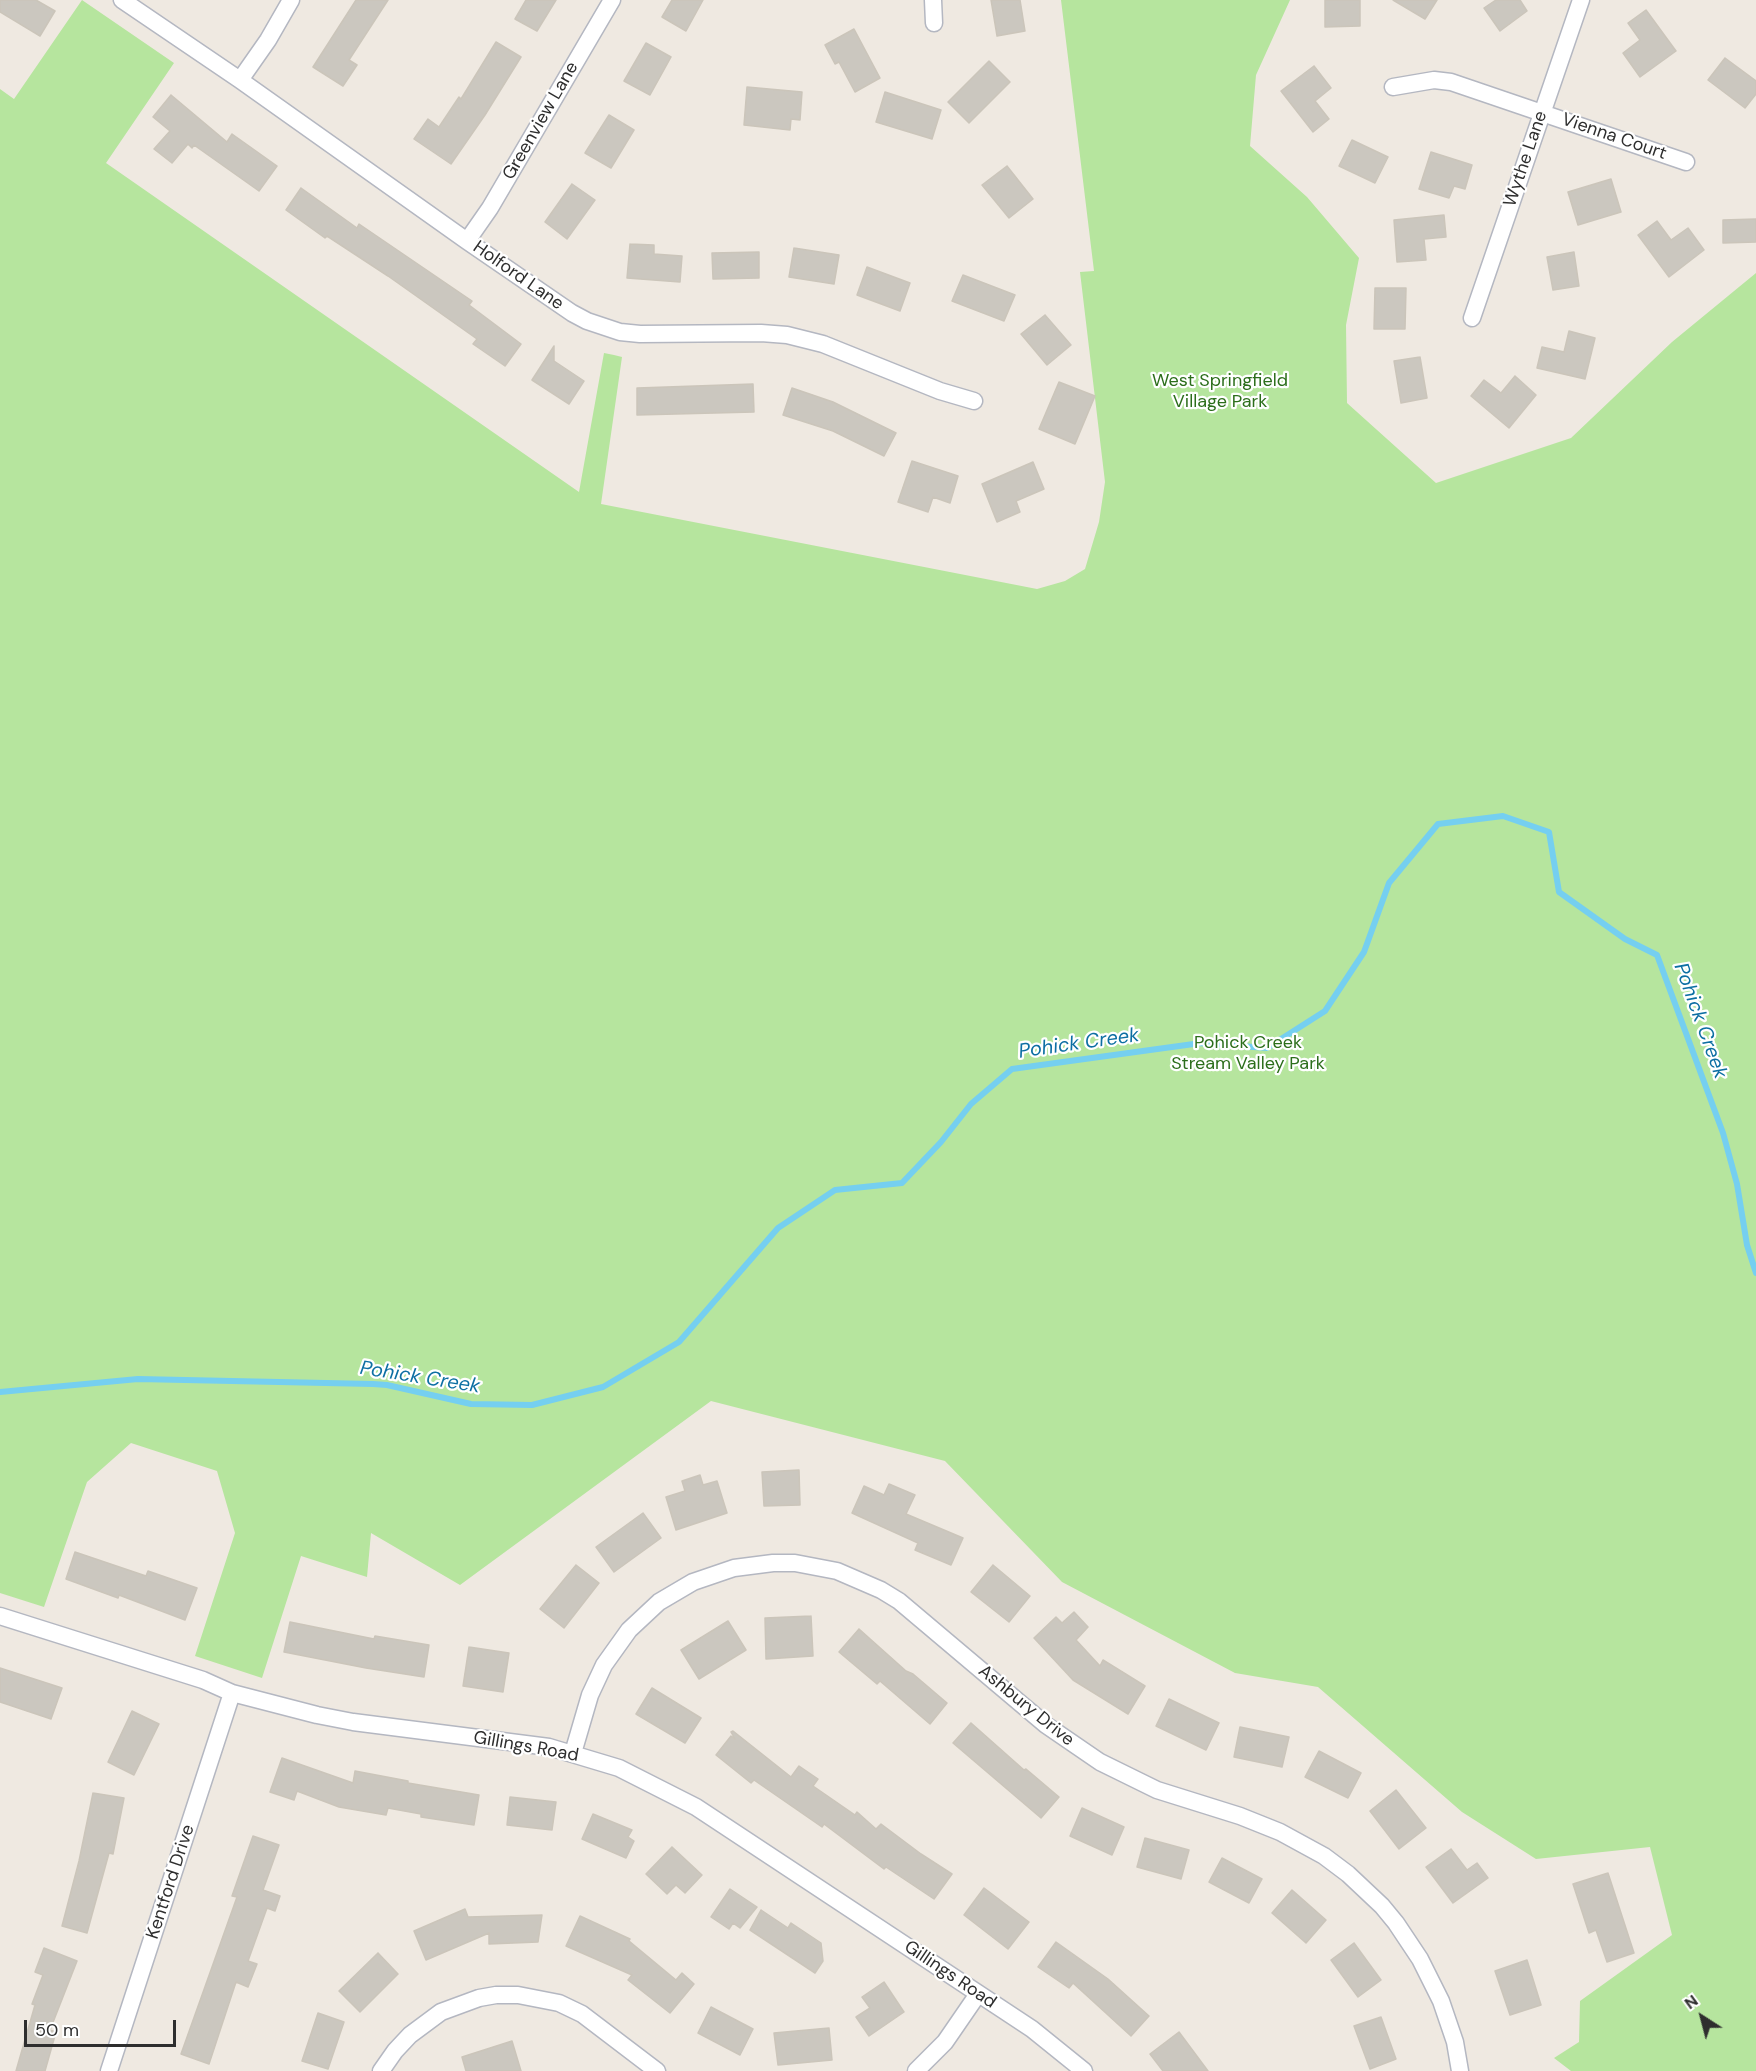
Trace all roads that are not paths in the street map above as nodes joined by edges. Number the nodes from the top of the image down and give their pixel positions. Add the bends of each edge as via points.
1 (122, 0) edge
2 (291, 0) edge
3 (612, 0) edge
4 (933, 0) edge
5 (1581, 0) edge
6 (934, 23) dead end
7 (240, 80) junction
8 (1393, 87) dead end
9 (1543, 112) junction
10 (1686, 162) dead end
11 (467, 241) junction
12 (1472, 318) dead end
13 (974, 401) dead end
14 (0, 1616) edge
15 (232, 1693) junction
16 (573, 1753) junction
17 (978, 1994) junction
18 (109, 2071) edge
19 (381, 2071) edge
20 (657, 2071) edge
21 (916, 2071) edge
22 (1084, 2071) edge
23 (1460, 2071) edge

1 - 7 street, Holford Lane
2 - 7 street
3 - 11 street, Greenview Lane
4 - 6 street
5 - 9 street, Wythe Lane
7 - 11 street, Holford Lane
8 - 9 street, Vienna Court via 1434,80 1451,82
9 - 10 street, Vienna Court
9 - 12 street, Wythe Lane
11 - 13 street, Holford Lane via 572,313 603,328 640,334 787,335 823,344
14 - 15 street, Gillings Road via 203,1680
15 - 16 street, Gillings Road via 353,1722
15 - 18 street, Kentford Drive
16 - 17 street, Gillings Road via 619,1768 696,1807
16 - 23 street, Ashbury Drive via 590,1695 604,1665 630,1630 659,1602 693,1582 734,1568 795,1563 837,1571 899,1601 1046,1725 1100,1762 1157,1790 1280,1832 1348,1874 1382,1906 1420,1959 1441,2001
17 - 21 street via 945,2042
17 - 22 street, Gillings Road via 1032,2028
19 - 20 street via 410,2035 441,2012 478,1998 518,1995 559,2003 582,2014

